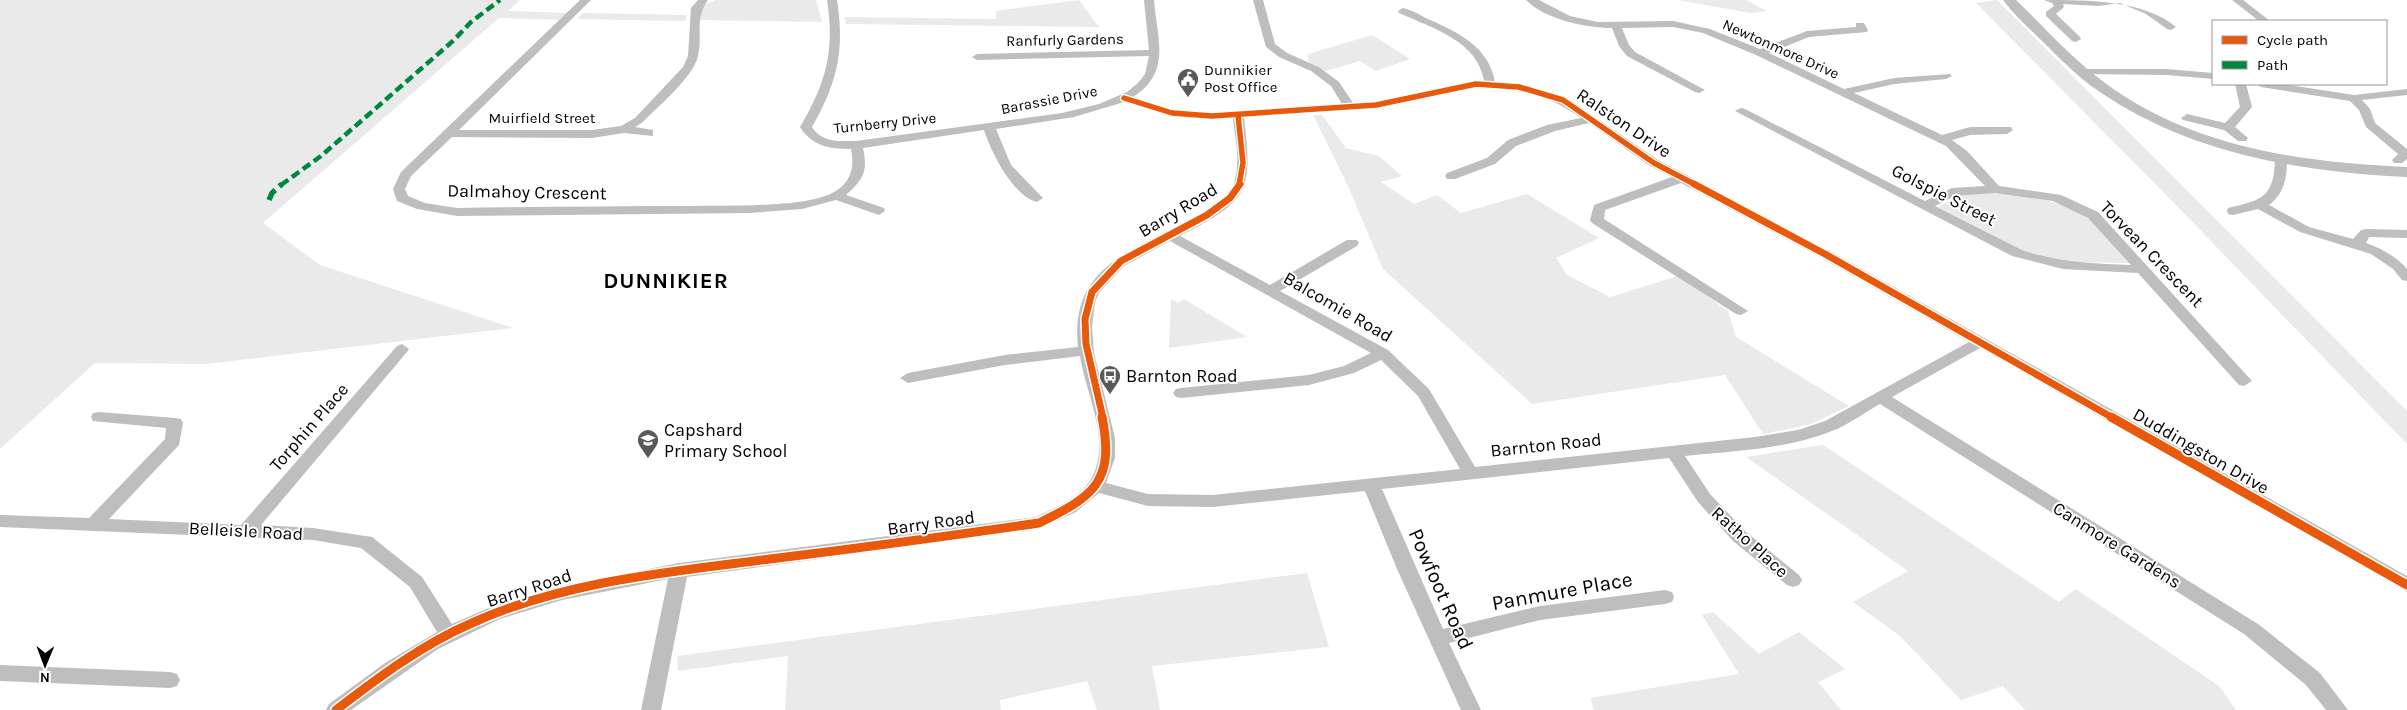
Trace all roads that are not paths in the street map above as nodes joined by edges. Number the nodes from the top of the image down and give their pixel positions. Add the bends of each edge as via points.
1 (586, 0) edge
2 (703, 0) edge
3 (832, 0) edge
4 (1149, 0) edge
5 (1258, 0) edge
6 (1531, 0) edge
7 (2009, 0) edge
8 (2049, 0) edge
9 (2056, 0) edge
10 (2121, 0) edge
11 (2237, 0) edge
12 (1403, 11) dead end
13 (2264, 20) edge
14 (1616, 26) junction
15 (2171, 27) dead end
16 (1874, 35) dead end
17 (2076, 39) dead end
18 (1154, 53) junction
19 (1760, 53) junction
20 (977, 57) dead end
21 (2085, 72) junction
22 (1946, 76) dead end
23 (2212, 76) edge
24 (1490, 84) junction
25 (2241, 85) edge
26 (2275, 85) edge
27 (2302, 87) edge
28 (1699, 90) dead end
29 (2407, 92) edge
30 (1842, 93) junction
31 (1124, 98) junction
32 (2354, 98) junction
33 (1350, 108) junction
34 (1741, 111) dead end
35 (1238, 115) junction
36 (2187, 118) dead end
37 (1591, 119) junction
38 (989, 126) junction
39 (2228, 127) junction
40 (624, 129) junction
41 (2007, 130) dead end
42 (449, 133) junction
43 (649, 133) dead end
44 (2242, 138) dead end
45 (1941, 139) junction
46 (856, 144) junction
47 (2402, 157) edge
48 (2281, 158) junction
49 (2407, 172) edge
50 (1451, 176) dead end
51 (1682, 178) junction
52 (1995, 189) junction
53 (837, 196) junction
54 (1037, 198) dead end
55 (2260, 205) junction
56 (1924, 206) junction
57 (879, 211) dead end
58 (2233, 211) dead end
59 (2407, 234) edge
60 (1169, 235) junction
61 (1352, 243) dead end
62 (2358, 244) junction
63 (2143, 269) junction
64 (2407, 277) edge
65 (1271, 290) junction
66 (1741, 310) dead end
67 (1980, 342) junction
68 (402, 349) dead end
69 (1086, 351) junction
70 (1383, 353) junction
71 (908, 378) dead end
72 (2244, 381) dead end
73 (1181, 393) dead end
74 (1882, 398) junction
75 (99, 417) dead end
76 (1674, 453) junction
77 (1471, 474) junction
78 (1096, 486) junction
79 (1372, 486) junction
80 (1, 522) edge
81 (93, 525) junction
82 (246, 531) junction
83 (679, 570) junction
84 (1793, 580) dead end
85 (2407, 586) edge
86 (1666, 597) dead end
87 (449, 635) junction
88 (1437, 638) junction
89 (0, 674) edge
90 (170, 680) dead end
91 (336, 710) edge
92 (651, 710) edge
93 (1471, 710) edge
94 (2338, 710) edge

1 - 42 street, Dalmahoy Crescent
2 - 40 street, Muirfield Street via 696,8 693,56 688,68 639,120
3 - 46 street, Turnberry Drive via 837,26 836,58 830,79 806,127 818,142
4 - 18 street, Barassie Drive
5 - 33 street via 1270,45 1283,55 1315,69 1335,84
6 - 14 street, Newtonmore Drive via 1567,19
7 - 21 street
8 - 9 street
9 - 10 street via 2098,3
9 - 17 street via 2059,6 2050,14
10 - 15 street via 2150,12
11 - 13 street
12 - 24 street via 1471,45 1485,61
14 - 19 street, Newtonmore Drive via 1661,24 1689,27
14 - 28 street via 1631,54
16 - 19 street via 1861,27 1807,34
18 - 20 street, Ranfurly Gardens
18 - 31 street, Barassie Drive via 1152,70 1146,80
19 - 30 street, Newtonmore Drive
21 - 23 street via 2167,72
21 - 48 street via 2112,94 2163,122 2221,143
22 - 30 street via 1890,80
24 - 33 street, Ralston Drive via 1461,85 1392,102
24 - 37 street, Ralston Drive via 1547,94 1563,100
25 - 39 street via 2246,107
26 - 27 street
27 - 32 street
29 - 32 street
30 - 45 street, Newtonmore Drive
31 - 35 street, Ralston Drive via 1190,116
31 - 38 street, Barassie Drive via 1078,113
32 - 47 street via 2364,109 2370,125
33 - 35 street, Ralston Drive
34 - 56 street, Golspie Street
35 - 60 street, Barry Road via 1243,166 1237,189 1207,215
36 - 39 street
37 - 50 street via 1551,128 1512,143 1491,161
37 - 51 street, Ralston Drive via 1654,163
38 - 46 street, Turnberry Drive
38 - 54 street via 997,156 1010,174
39 - 44 street
40 - 42 street, Muirfield Street via 592,134
40 - 43 street
41 - 45 street via 1970,131
42 - 53 street, Dalmahoy Crescent via 405,175 399,190 402,198 422,206 467,212 750,209 802,206
45 - 52 street, Newtonmore Drive via 1963,154
46 - 53 street, Dalmahoy Crescent via 860,164 854,181
48 - 49 street via 2336,168
48 - 55 street via 2279,188
51 - 66 street via 1599,208 1597,220
51 - 67 street, Ralston Drive
52 - 56 street, Torvean Crescent via 1952,192
52 - 63 street, Torvean Crescent via 2056,198 2093,215
53 - 57 street
55 - 58 street
55 - 62 street via 2310,231
56 - 63 street, Golspie Street via 2034,260 2068,267
59 - 62 street via 2366,233
60 - 65 street, Balcomie Road
60 - 69 street, Barry Road via 1120,262 1091,293 1084,328
61 - 65 street
62 - 64 street via 2390,259
63 - 72 street, Torvean Crescent
65 - 70 street, Balcomie Road
67 - 74 street, Barnton Road
67 - 85 street, Duddingston Drive
68 - 82 street, Torphin Place
69 - 71 street via 1005,360
69 - 78 street, Barry Road via 1109,458
70 - 73 street via 1349,370 1308,380
70 - 77 street, Balcomie Road via 1424,393
74 - 76 street, Barnton Road via 1831,425 1799,436
74 - 94 street, Canmore Gardens via 2251,629 2314,680
75 - 81 street via 175,423 173,441
76 - 77 street, Barnton Road
76 - 84 street, Ratho Place via 1704,498 1739,536
77 - 79 street, Barnton Road
78 - 79 street, Barnton Road via 1148,500 1214,501
78 - 83 street, Barry Road via 1076,505 1038,523
79 - 88 street, Powfoot Road
80 - 81 street, Belleisle Road
81 - 82 street, Belleisle Road
82 - 87 street, Belleisle Road via 313,534 366,542 416,582
83 - 87 street, Barry Road via 590,584 538,597 491,614
83 - 92 street
86 - 88 street, Panmure Place via 1540,614
87 - 91 street, Barry Road via 405,660
88 - 93 street, Powfoot Road
89 - 90 street

